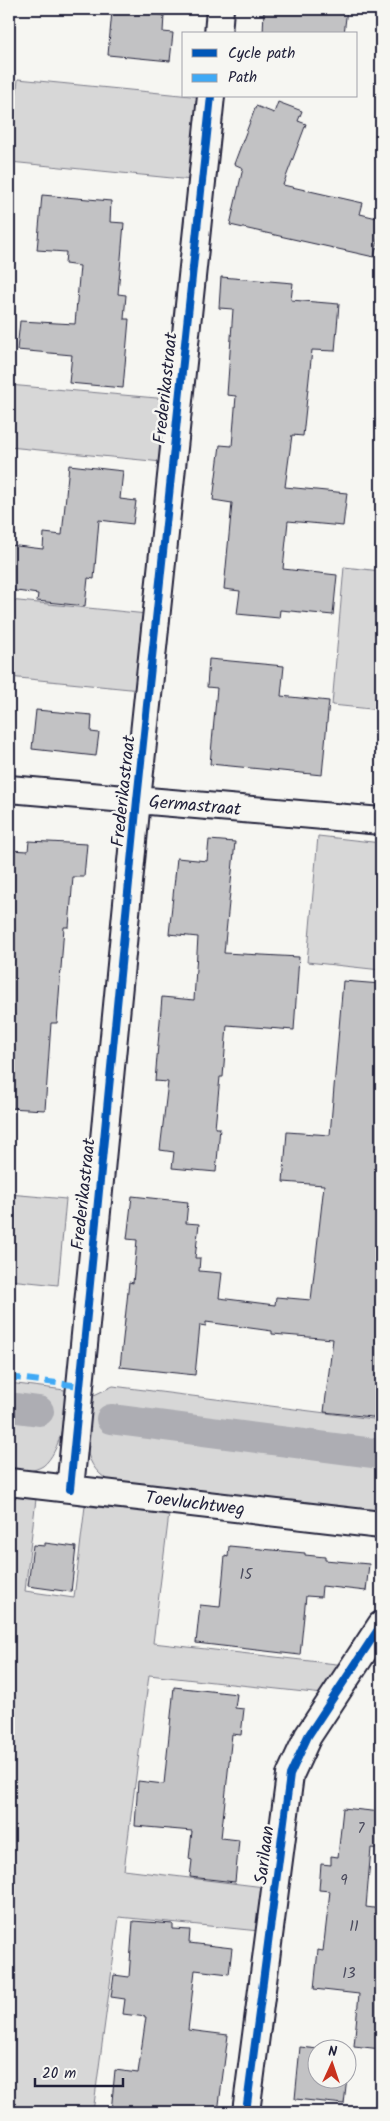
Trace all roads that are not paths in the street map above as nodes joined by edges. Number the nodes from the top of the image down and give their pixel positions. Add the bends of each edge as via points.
1 (220, 9) edge
2 (218, 32) edge
3 (211, 98) edge
4 (9, 789) edge
5 (137, 800) junction
6 (381, 821) edge
7 (9, 1482) edge
8 (70, 1489) junction
9 (381, 1525) edge
10 (381, 1625) edge
11 (246, 2112) edge

1 - 2 street
3 - 5 street, Frederikastraat
4 - 5 street, Germastraat
5 - 6 street, Germastraat
5 - 8 street, Frederikastraat
7 - 8 street, Toevluchtweg
8 - 9 street, Toevluchtweg
10 - 11 street, Sarilaan via 308,1736 290,1775

